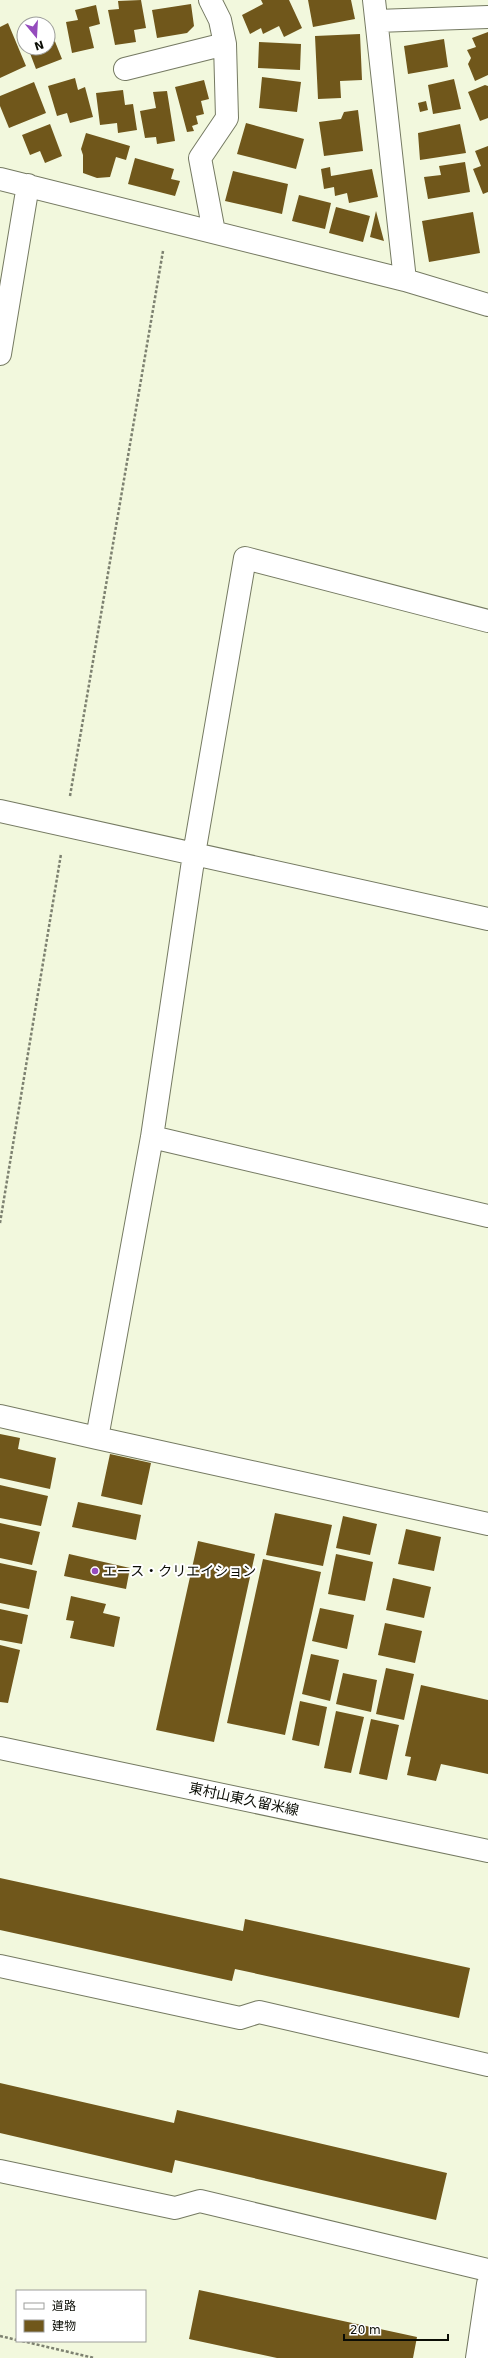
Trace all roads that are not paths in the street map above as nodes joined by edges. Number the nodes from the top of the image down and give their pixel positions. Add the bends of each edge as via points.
1 (210, 0) edge
2 (374, 0) edge
3 (488, 16) edge
4 (378, 22) junction
5 (225, 44) junction
6 (125, 69) dead end
7 (0, 179) edge
8 (28, 185) junction
9 (214, 232) junction
10 (405, 280) junction
11 (488, 305) edge
12 (1, 347) edge
13 (488, 621) edge
14 (0, 811) edge
15 (194, 854) junction
16 (488, 919) edge
17 (152, 1137) junction
18 (488, 1216) edge
19 (0, 1416) edge
20 (97, 1438) junction
21 (488, 1524) edge
22 (0, 1748) edge
23 (488, 1851) edge
24 (0, 1966) edge
25 (488, 2065) edge
26 (0, 2171) edge
27 (488, 2270) edge
28 (488, 2284) edge
29 (477, 2358) edge

1 - 5 street via 220,20
2 - 4 street
3 - 4 street
4 - 10 street
5 - 6 street
5 - 9 street via 227,118 200,158
7 - 8 street
8 - 9 street
8 - 12 street
9 - 10 street
10 - 11 street
13 - 15 street via 244,558
14 - 15 street
15 - 16 street
15 - 17 street
17 - 18 street
17 - 20 street
19 - 20 street
20 - 21 street
22 - 23 street, 東村山東久留米線
24 - 25 street via 240,2018 259,2012
26 - 27 street via 175,2208 200,2201
28 - 29 street

